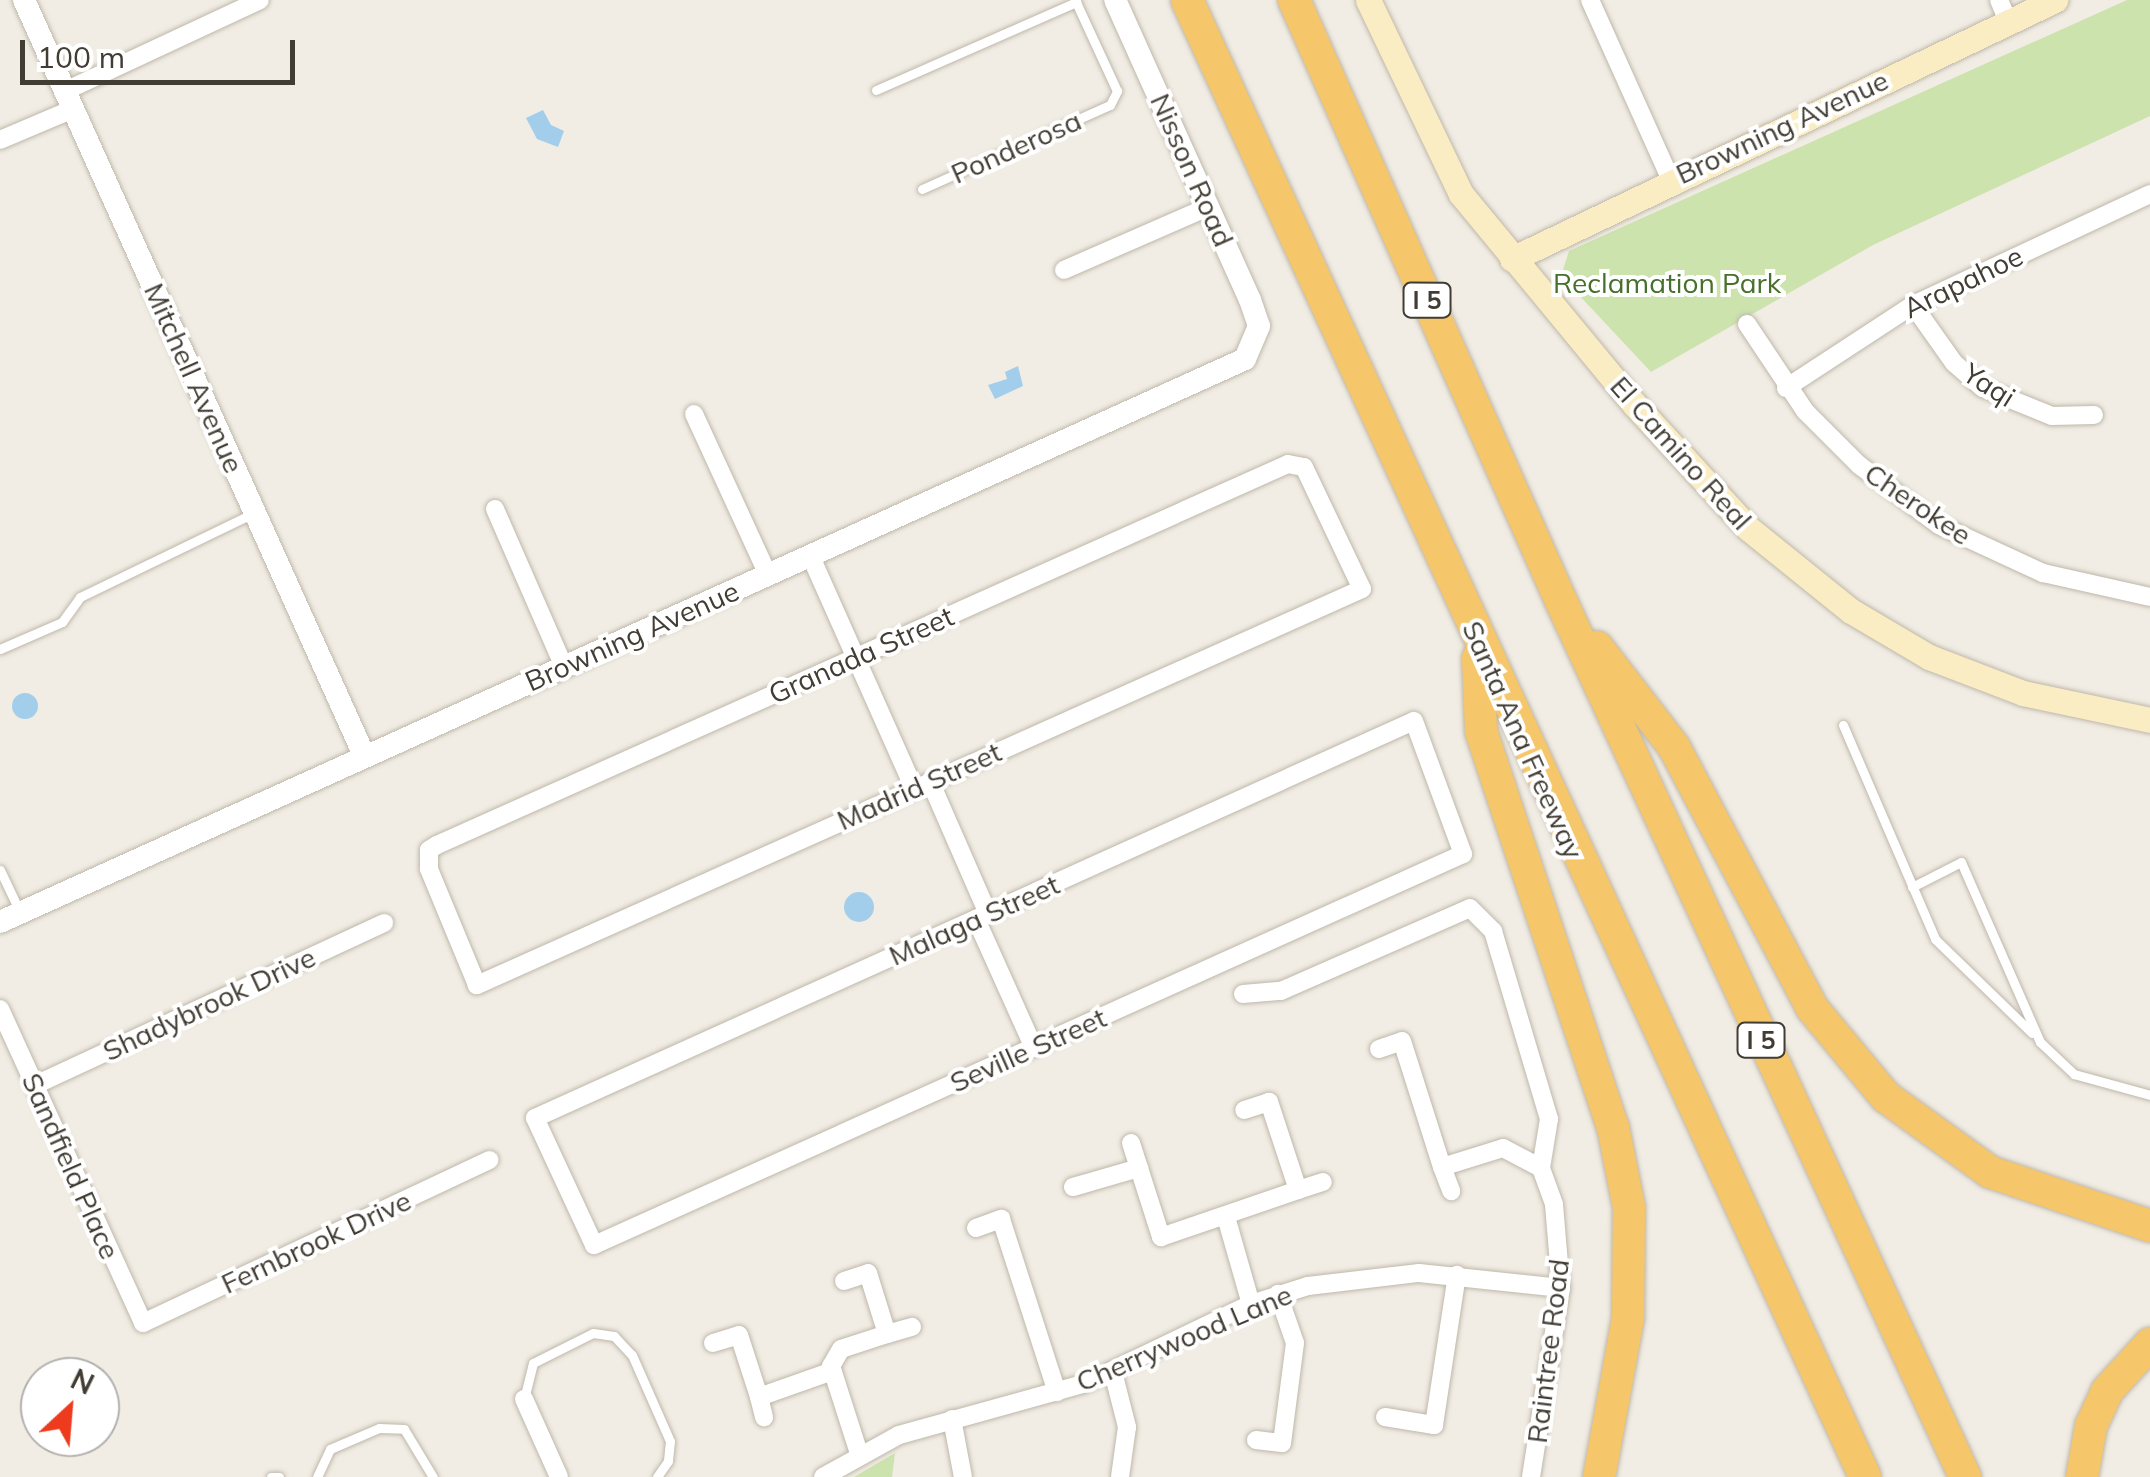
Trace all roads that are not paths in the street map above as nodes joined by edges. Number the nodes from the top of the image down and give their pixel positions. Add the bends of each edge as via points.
1 (24, 0) edge
2 (260, 0) edge
3 (1115, 0) edge
4 (1187, 0) edge
5 (1294, 0) edge
6 (1368, 0) edge
7 (1590, 0) edge
8 (2055, 0) edge
9 (1076, 1) edge
10 (228, 8) edge
11 (2004, 10) edge
12 (876, 90) dead end
13 (69, 100) junction
14 (0, 140) edge
15 (1670, 180) junction
16 (922, 189) dead end
17 (2150, 194) edge
18 (1208, 206) junction
19 (1512, 259) junction
20 (1064, 270) dead end
21 (1912, 304) junction
22 (1746, 324) dead end
23 (1257, 343) joint
24 (1786, 388) junction
25 (694, 414) dead end
26 (2094, 415) dead end
27 (495, 509) dead end
28 (255, 512) junction
29 (811, 556) junction
30 (768, 575) junction
31 (1362, 588) joint
32 (2150, 597) edge
33 (1561, 601) junction
34 (1477, 638) junction
35 (0, 649) edge
36 (855, 658) junction
37 (564, 667) junction
38 (2150, 720) edge
39 (1843, 725) dead end
40 (364, 755) junction
41 (922, 785) junction
42 (1463, 854) joint
43 (0, 870) edge
44 (1912, 886) junction
45 (982, 916) junction
46 (10, 917) edge
47 (384, 924) dead end
48 (477, 985) joint
49 (1242, 994) dead end
50 (0, 1010) edge
51 (2038, 1038) junction
52 (1034, 1048) junction
53 (1379, 1049) dead end
54 (35, 1085) junction
55 (2150, 1094) edge
56 (1244, 1110) dead end
57 (1131, 1144) dead end
58 (490, 1160) dead end
59 (1442, 1167) junction
60 (1139, 1168) junction
61 (1541, 1168) junction
62 (1323, 1182) dead end
63 (1074, 1187) dead end
64 (1298, 1190) junction
65 (1450, 1191) dead end
66 (1226, 1217) junction
67 (2150, 1226) edge
68 (976, 1228) dead end
69 (594, 1245) joint
70 (1457, 1276) junction
71 (844, 1281) dead end
72 (1561, 1288) junction
73 (1278, 1294) junction
74 (1251, 1304) junction
75 (143, 1323) joint
76 (912, 1327) dead end
77 (887, 1334) junction
78 (713, 1343) dead end
79 (2150, 1344) edge
80 (833, 1371) junction
81 (1113, 1372) junction
82 (1057, 1392) junction
83 (759, 1397) junction
84 (524, 1400) joint
85 (764, 1417) dead end
86 (1385, 1417) dead end
87 (952, 1419) junction
88 (1256, 1440) dead end
89 (859, 1454) junction
90 (271, 1477) edge
91 (279, 1477) edge
92 (317, 1477) edge
93 (433, 1477) edge
94 (559, 1477) edge
95 (656, 1477) edge
96 (823, 1477) edge
97 (963, 1477) edge
98 (1120, 1477) edge
99 (1531, 1477) edge
100 (1599, 1477) edge
101 (1865, 1477) edge
102 (1965, 1477) edge
103 (2082, 1477) edge

1 - 13 street, Mitchell Avenue
2 - 10 street
3 - 18 street, Nisson Road
4 - 34 highway, Santa Ana Freeway
5 - 33 highway, I 5
6 - 19 main road, El Camino Real via 1444,167
7 - 15 street
8 - 11 main road, Browning Avenue
9 - 12 lane
9 - 16 lane, Ponderosa via 1116,91 1110,105
10 - 13 street
11 - 15 main road, Browning Avenue
13 - 14 street
13 - 28 street, Mitchell Avenue
15 - 19 main road, Browning Avenue
17 - 21 street, Arapahoe
18 - 20 street
18 - 23 street, Nisson Road via 1250,300
19 - 38 main road, El Camino Real via 1634,405 1798,573 1890,635 1974,676 2062,704
21 - 24 street, Arapahoe
21 - 26 street, Yaqi via 1954,363 1983,388 2052,416
22 - 24 street, Cherokee
23 - 29 street, Browning Avenue via 1225,370
24 - 32 street, Cherokee via 1860,465 1940,526 2042,572
25 - 30 street
27 - 37 street
28 - 35 lane via 80,597 62,622
28 - 40 street, Mitchell Avenue
29 - 30 street, Browning Avenue
29 - 36 street
30 - 37 street, Browning Avenue
31 - 36 street, Granada Street via 1304,467 1288,464
31 - 41 street, Madrid Street
33 - 67 highway via 1674,746 1812,1008 1857,1067 1907,1116 1981,1167 2062,1201
33 - 102 highway, I 5
34 - 100 highway via 1481,730 1626,1187 1628,1318
34 - 101 highway, Santa Ana Freeway
36 - 41 street
36 - 48 street, Granada Street via 437,845 427,860
37 - 40 street, Browning Avenue
39 - 44 lane
40 - 46 street, Browning Avenue
41 - 45 street
41 - 48 street, Madrid Street
42 - 45 street, Malaga Street via 1414,722
42 - 52 street, Seville Street
43 - 46 lane
44 - 51 lane via 1935,939
44 - 51 lane via 1961,862
45 - 52 street
45 - 69 street, Malaga Street via 535,1118
47 - 54 street, Shadybrook Drive
49 - 61 street via 1280,992 1470,908 1493,931 1548,1119
50 - 54 street, Sandfield Place
51 - 55 lane via 2074,1074
52 - 69 street, Seville Street
53 - 59 street via 1402,1041
54 - 75 street, Sandfield Place
56 - 64 street via 1269,1102
57 - 60 street
58 - 75 street, Fernbrook Drive
59 - 61 street via 1503,1148
59 - 65 street
60 - 63 street
60 - 66 street via 1161,1238
61 - 72 street, Raintree Road via 1554,1204
62 - 64 street
64 - 66 street
66 - 74 street
68 - 82 street via 1001,1220
70 - 72 street, Cherrywood Lane
70 - 73 street, Cherrywood Lane via 1380,1273
70 - 86 street via 1434,1425
71 - 77 street via 868,1273
72 - 99 street, Raintree Road
73 - 74 street, Cherrywood Lane
73 - 88 street via 1295,1343 1282,1444
74 - 81 street, Cherrywood Lane
76 - 77 street
77 - 80 street via 841,1349
78 - 83 street via 739,1336
79 - 103 highway via 2107,1391 2091,1426
80 - 83 street
80 - 89 street
81 - 82 street, Cherrywood Lane
81 - 98 street via 1127,1427
82 - 87 street, Cherrywood Lane
83 - 85 street
84 - 94 street
84 - 95 lane via 533,1363 593,1333 614,1336 632,1355 670,1441 668,1461
87 - 89 street, Cherrywood Lane
87 - 97 street
89 - 96 street, Cherrywood Lane
90 - 91 lane
92 - 93 lane via 330,1449 379,1428 404,1429

